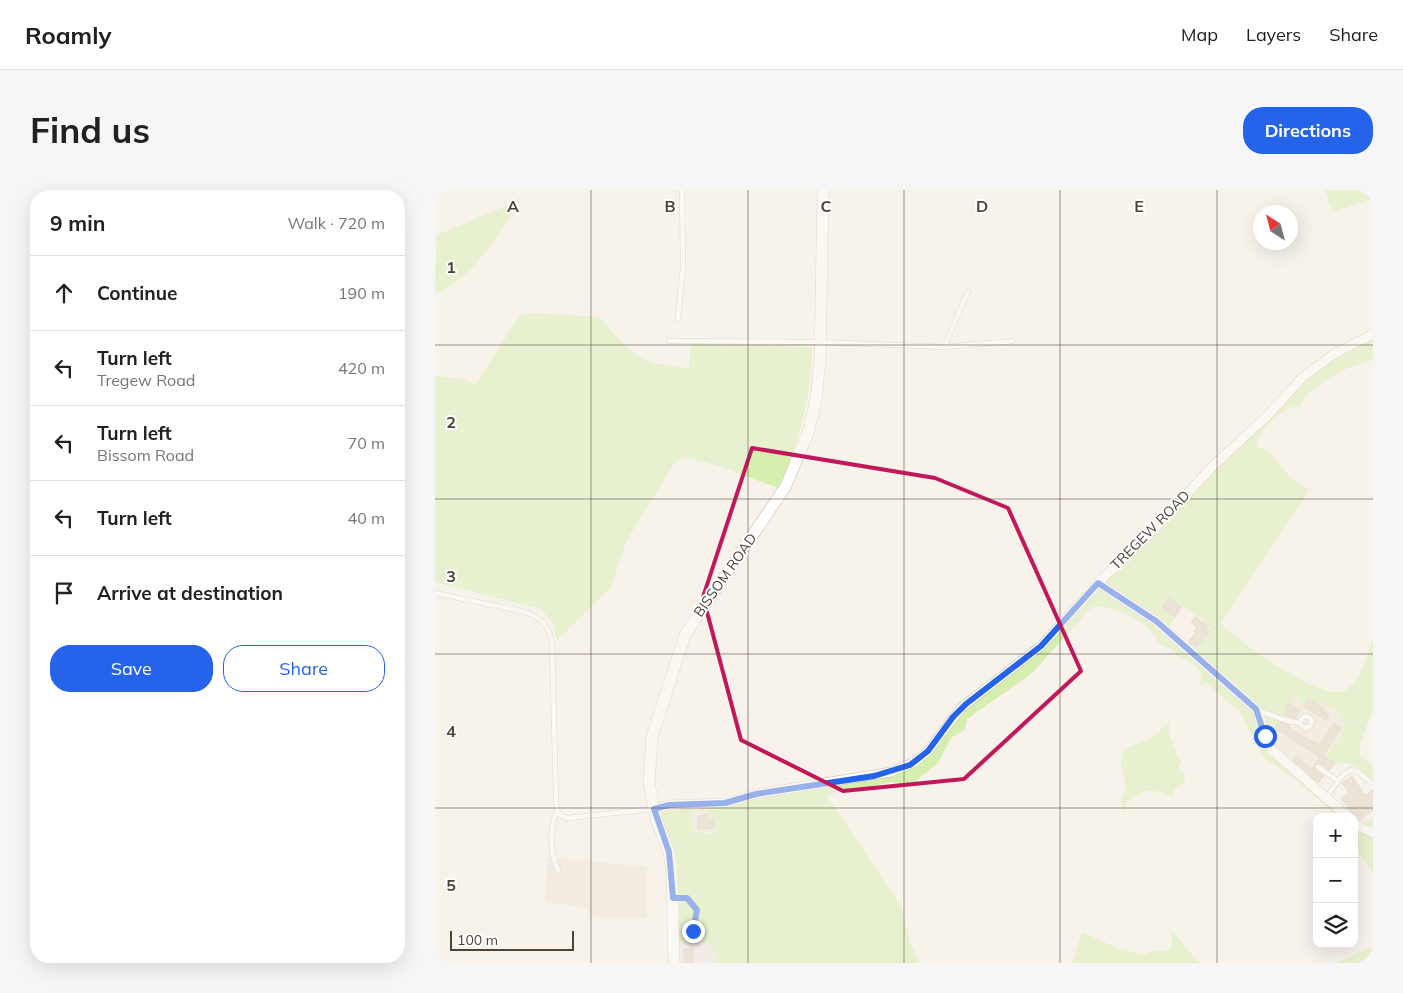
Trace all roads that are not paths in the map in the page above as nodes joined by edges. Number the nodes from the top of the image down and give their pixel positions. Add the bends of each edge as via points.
1 (682, 190) edge
2 (823, 190) edge
3 (968, 292) dead end
4 (678, 319) dead end
5 (1373, 334) edge
6 (669, 341) dead end
7 (1013, 341) dead end
8 (821, 342) junction
9 (944, 346) junction
10 (1098, 583) junction
11 (435, 594) edge
12 (1256, 709) junction
13 (1300, 723) dead end
14 (1318, 767) dead end
15 (1338, 781) junction
16 (1371, 783) dead end
17 (1326, 797) junction
18 (654, 809) junction
19 (557, 812) junction
20 (1344, 813) edge
21 (1358, 826) edge
22 (1373, 833) edge
23 (558, 870) dead end
24 (673, 898) junction
25 (693, 943) dead end
26 (674, 963) edge

1 - 4 lane via 683,267
2 - 8 street, BISSOM ROAD
3 - 9 lane
5 - 10 street, TREGEW ROAD via 1334,354 1307,373
6 - 8 lane
7 - 9 lane
8 - 9 lane
8 - 18 street, BISSOM ROAD via 813,414 793,471 776,502 697,616 677,656 650,749 649,779
10 - 12 street via 1156,621
10 - 18 street, TREGEW ROAD via 1041,646 966,704 928,751 910,765 874,776 756,794 725,803 669,805
11 - 19 lane via 525,612 539,617 548,626 552,641
12 - 13 lane
12 - 17 street via 1272,750
14 - 15 lane
15 - 16 lane via 1353,770
15 - 17 lane
17 - 20 street
18 - 19 lane via 568,818
18 - 24 street, BISSOM ROAD via 669,852
19 - 23 lane via 552,830
21 - 22 street
24 - 25 lane via 687,898 696,908
24 - 26 street, BISSOM ROAD

